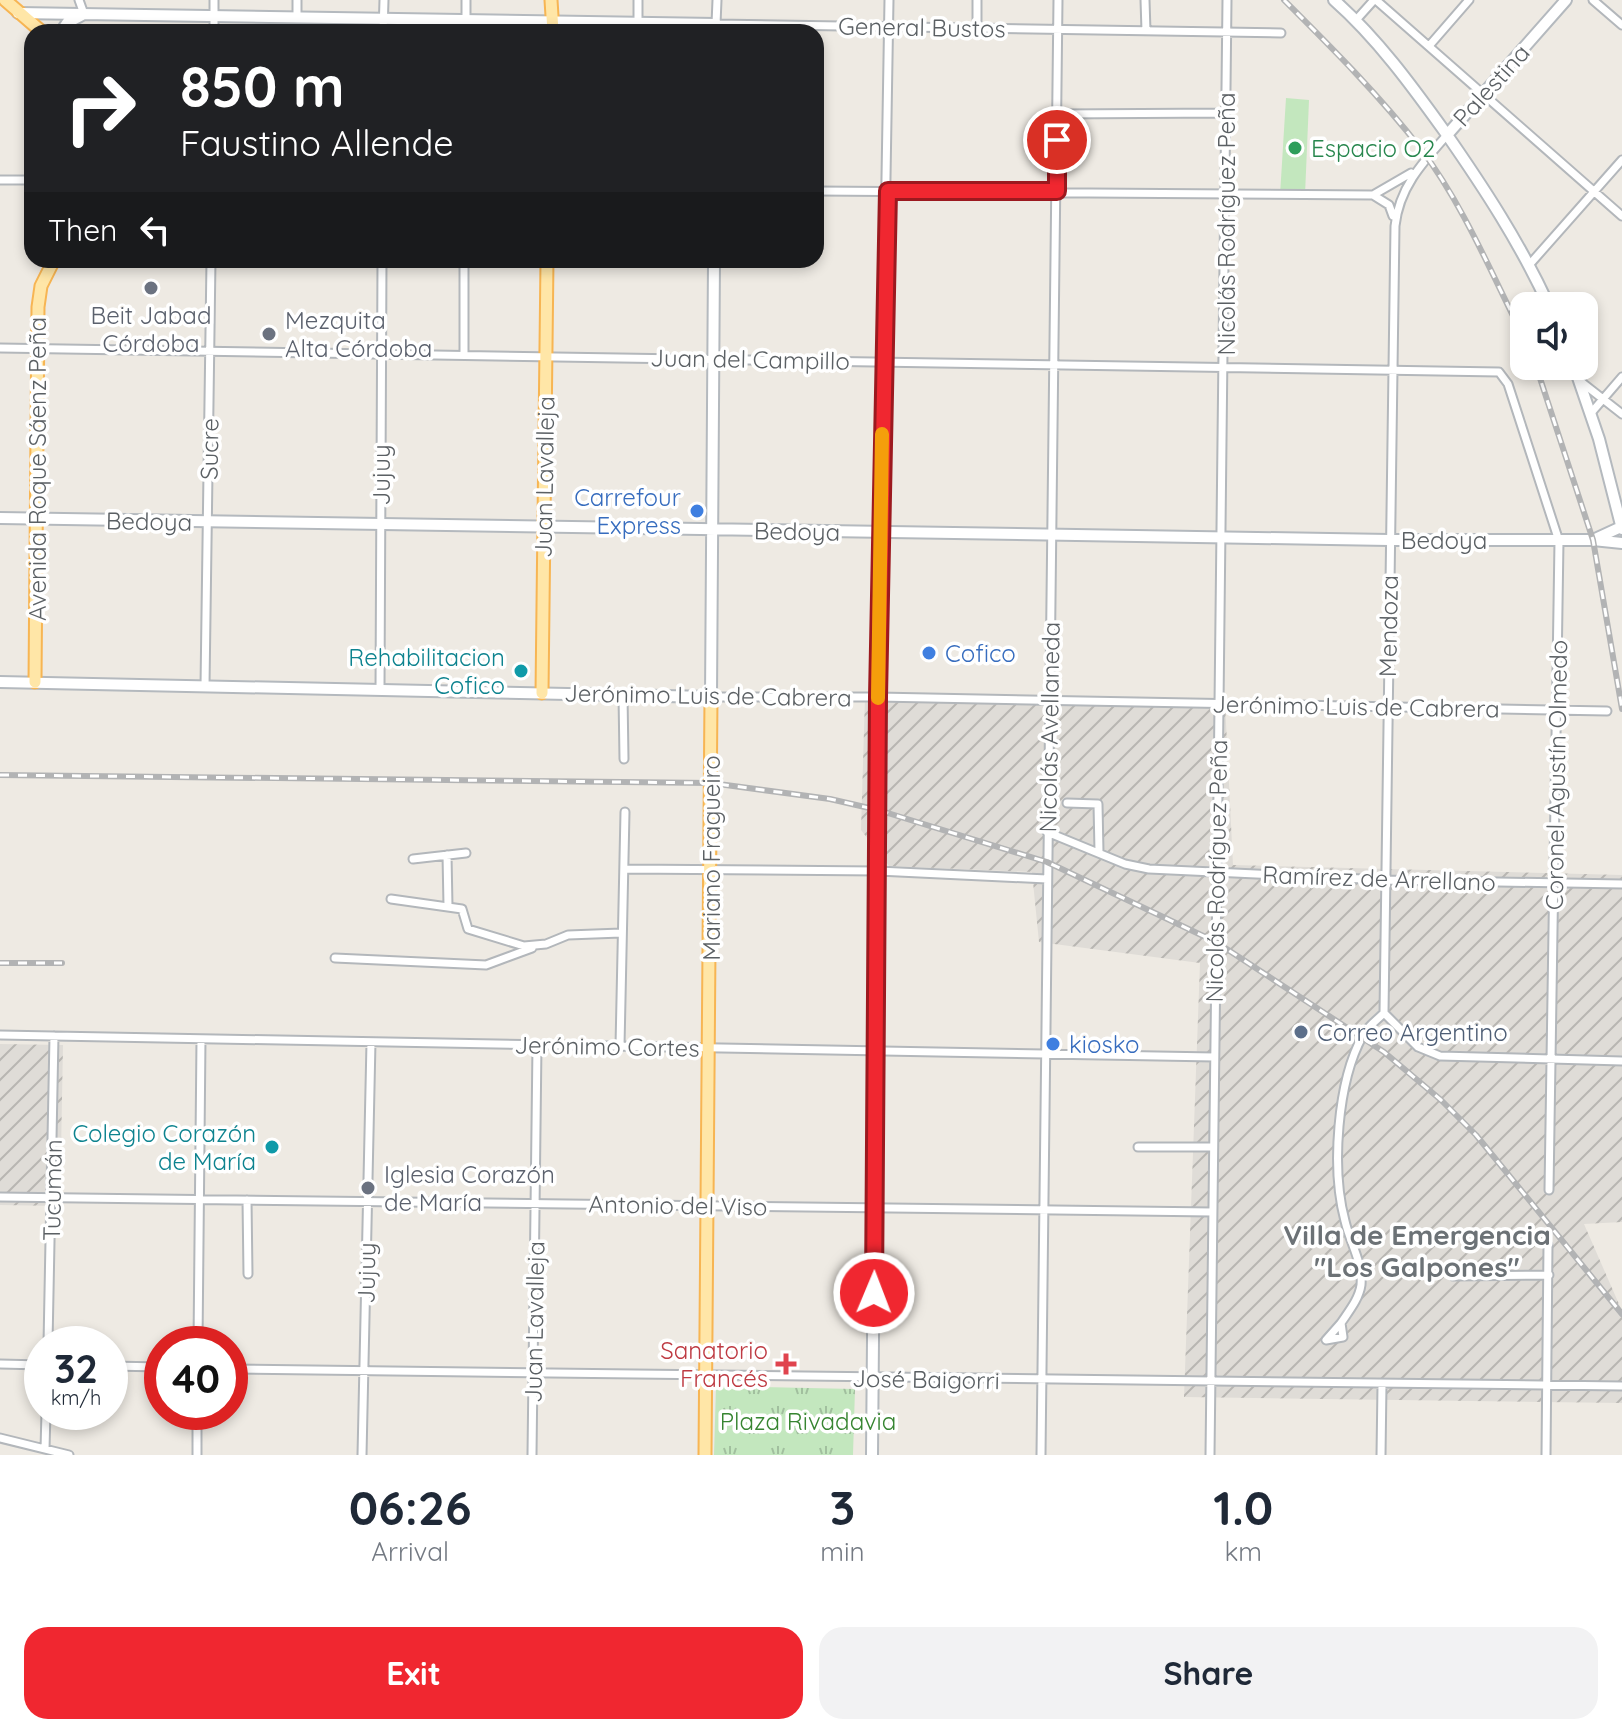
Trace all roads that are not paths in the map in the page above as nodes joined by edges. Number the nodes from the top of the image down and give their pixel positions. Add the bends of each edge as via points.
1 (5, 0) edge
2 (79, 0) edge
3 (214, 0) edge
4 (297, 0) edge
5 (384, 0) edge
6 (466, 0) edge
7 (551, 0) edge
8 (638, 0) edge
9 (717, 0) edge
10 (889, 0) edge
11 (977, 0) edge
12 (1058, 0) edge
13 (1145, 0) edge
14 (1227, 0) edge
15 (1334, 0) edge
16 (1375, 0) edge
17 (1469, 0) edge
18 (1566, 0) edge
19 (1593, 0) edge
20 (18, 13) junction
21 (84, 14) junction
22 (214, 16) junction
23 (297, 17) junction
24 (384, 19) junction
25 (466, 20) junction
26 (1356, 20) junction
27 (638, 23) junction
28 (32, 24) edge
29 (66, 24) edge
30 (214, 24) edge
31 (384, 24) edge
32 (466, 24) edge
33 (516, 24) edge
34 (553, 24) edge
35 (617, 24) edge
36 (654, 24) edge
37 (716, 24) edge
38 (1622, 25) edge
39 (824, 27) edge
40 (889, 27) junction
41 (977, 28) junction
42 (1058, 29) junction
43 (1146, 31) junction
44 (1227, 31) junction
45 (1281, 33) dead end
46 (1429, 46) junction
47 (1483, 94) junction
48 (1226, 113) junction
49 (1057, 114) junction
50 (1447, 135) junction
51 (1622, 160) edge
52 (1416, 170) junction
53 (0, 180) edge
54 (24, 180) edge
55 (824, 191) edge
56 (888, 191) junction
57 (1057, 191) junction
58 (1594, 191) junction
59 (1226, 194) junction
60 (1373, 195) junction
61 (1622, 216) edge
62 (1395, 226) junction
63 (1530, 264) junction
64 (50, 268) edge
65 (211, 268) edge
66 (382, 268) edge
67 (464, 268) edge
68 (547, 268) edge
69 (714, 268) edge
70 (1543, 292) edge
71 (0, 348) edge
72 (38, 349) junction
73 (210, 351) junction
74 (382, 354) junction
75 (464, 355) junction
76 (545, 356) junction
77 (712, 358) junction
78 (883, 361) junction
79 (1053, 363) junction
80 (1227, 366) junction
81 (1392, 368) junction
82 (1499, 372) joint
83 (1622, 377) edge
84 (1579, 381) joint
85 (1604, 397) junction
86 (1591, 413) junction
87 (1622, 414) edge
88 (0, 518) edge
89 (38, 519) junction
90 (208, 522) junction
91 (381, 524) junction
92 (543, 527) junction
93 (1622, 528) edge
94 (712, 529) junction
95 (880, 532) junction
96 (1051, 535) junction
97 (1223, 537) junction
98 (1389, 540) junction
99 (1593, 540) junction
100 (1559, 541) junction
101 (1622, 543) edge
102 (0, 682) edge
103 (35, 682) junction
104 (205, 686) junction
105 (380, 690) junction
106 (542, 693) junction
107 (623, 695) junction
108 (711, 697) junction
109 (878, 697) junction
110 (1049, 702) junction
111 (1219, 704) junction
112 (1387, 709) junction
113 (1558, 709) junction
114 (1607, 711) dead end
115 (624, 759) dead end
116 (1067, 803) dead end
117 (625, 812) dead end
118 (1047, 832) junction
119 (1099, 852) junction
120 (466, 853) dead end
121 (447, 855) junction
122 (413, 859) dead end
123 (624, 869) junction
124 (711, 870) junction
125 (878, 871) junction
126 (1214, 872) junction
127 (1047, 879) junction
128 (1385, 880) junction
129 (1554, 883) junction
130 (1622, 884) edge
131 (391, 899) dead end
132 (448, 906) junction
133 (621, 933) junction
134 (537, 945) junction
135 (335, 958) dead end
136 (1384, 1013) junction
137 (0, 1035) edge
138 (54, 1036) junction
139 (201, 1039) junction
140 (371, 1042) junction
141 (537, 1045) junction
142 (620, 1046) junction
143 (709, 1048) junction
144 (877, 1051) junction
145 (1045, 1054) junction
146 (1214, 1057) junction
147 (1551, 1060) junction
148 (1622, 1061) edge
149 (1138, 1147) dead end
150 (1213, 1147) junction
151 (1549, 1190) dead end
152 (0, 1197) edge
153 (52, 1198) junction
154 (199, 1199) junction
155 (247, 1200) junction
156 (368, 1201) junction
157 (535, 1204) junction
158 (707, 1206) junction
159 (875, 1208) junction
160 (1043, 1210) junction
161 (1212, 1212) junction
162 (1548, 1245) dead end
163 (248, 1274) dead end
164 (1549, 1275) junction
165 (1453, 1276) dead end
166 (1341, 1323) dead end
167 (48, 1326) edge
168 (198, 1326) edge
169 (0, 1364) edge
170 (24, 1365) edge
171 (248, 1369) edge
172 (364, 1371) junction
173 (534, 1373) junction
174 (706, 1376) junction
175 (873, 1378) junction
176 (1042, 1381) junction
177 (1210, 1382) junction
178 (1382, 1385) junction
179 (1622, 1386) edge
180 (1548, 1387) junction
181 (46, 1430) edge
182 (197, 1430) edge
183 (0, 1438) edge
184 (45, 1449) junction
185 (69, 1455) edge
186 (197, 1455) edge
187 (362, 1455) edge
188 (532, 1455) edge
189 (705, 1455) edge
190 (872, 1455) edge
191 (1041, 1455) edge
192 (1210, 1455) edge
193 (1381, 1455) edge
194 (1546, 1455) edge

1 - 20 main road
2 - 21 street
3 - 22 street
4 - 23 street
5 - 24 street
6 - 25 street
7 - 34 main road
8 - 27 street
9 - 37 street
10 - 40 street
11 - 41 street
12 - 42 street, Nicolás Avellaneda
13 - 43 street
14 - 44 street, Nicolás Rodríguez Peña
15 - 26 main road
16 - 26 street
16 - 46 street
17 - 46 street
18 - 47 main road, Palestina
19 - 38 street
20 - 21 main road, General Bustos
20 - 28 main road
21 - 22 main road, General Bustos
21 - 29 main road
22 - 23 main road, General Bustos
22 - 30 street
23 - 24 main road, General Bustos
24 - 25 main road, General Bustos
24 - 31 street
25 - 32 street
25 - 33 main road, General Bustos
26 - 50 main road
27 - 35 main road, General Bustos
27 - 36 main road, General Bustos
39 - 40 street, General Bustos
40 - 41 street, General Bustos
40 - 56 street
41 - 42 street, General Bustos
42 - 43 street, General Bustos
42 - 49 street, Nicolás Avellaneda
43 - 44 street, General Bustos
44 - 45 street, General Bustos
44 - 48 street, Nicolás Rodríguez Peña
46 - 47 street
47 - 50 main road, Palestina
47 - 58 street
48 - 49 street
48 - 59 street, Nicolás Rodríguez Peña
49 - 57 street, Nicolás Avellaneda
50 - 52 street, Palestina
50 - 63 main road
51 - 58 street
52 - 60 street
52 - 62 street, Mendoza via 1397,207
53 - 54 street
55 - 56 street
56 - 57 street
56 - 78 street
57 - 59 street
57 - 79 street, Nicolás Avellaneda
58 - 61 street
58 - 63 street
59 - 60 street
59 - 80 street, Nicolás Rodríguez Peña
60 - 62 street via 1389,205
62 - 81 street, Mendoza
63 - 70 main road
64 - 72 main road, Avenida Roque Sáenz Peña via 41,286
65 - 73 street, Sucre
66 - 74 street, Jujuy
67 - 75 street
68 - 76 main road, Juan Lavalleja
69 - 77 main road, Mariano Fragueiro
71 - 72 street, Juan del Campillo
72 - 73 street, Juan del Campillo
72 - 89 main road, Avenida Roque Sáenz Peña
73 - 74 street, Juan del Campillo
73 - 90 street, Sucre
74 - 75 street, Juan del Campillo
74 - 91 street, Jujuy
75 - 76 street, Juan del Campillo
76 - 77 street, Juan del Campillo
76 - 92 main road, Juan Lavalleja
77 - 78 street, Juan del Campillo
77 - 94 main road, Mariano Fragueiro
78 - 79 street, Juan del Campillo
78 - 95 street
79 - 80 street, Juan del Campillo
79 - 96 street, Nicolás Avellaneda
80 - 81 street, Juan del Campillo
80 - 97 street, Nicolás Rodríguez Peña
81 - 82 street, Juan del Campillo
81 - 98 street, Mendoza
82 - 100 street, Coronel Agustín Olmedo via 1508,384
83 - 85 street
84 - 85 street
84 - 86 main road
85 - 86 street
85 - 87 street
86 - 93 main road
88 - 89 main road, Bedoya
89 - 90 main road, Bedoya
89 - 103 main road, Avenida Roque Sáenz Peña
90 - 91 main road, Bedoya
90 - 104 street, Sucre
91 - 92 main road, Bedoya
91 - 105 street, Jujuy
92 - 94 main road, Bedoya
92 - 106 main road, Juan Lavalleja
93 - 99 main road, Bedoya
94 - 95 main road, Bedoya
94 - 108 main road, Mariano Fragueiro
95 - 96 main road, Bedoya
95 - 109 main road
96 - 97 main road, Bedoya
96 - 110 street, Nicolás Avellaneda
97 - 98 main road, Bedoya
97 - 111 street, Nicolás Rodríguez Peña
98 - 100 main road, Bedoya
98 - 112 street, Mendoza
99 - 100 main road, Bedoya
99 - 101 main road, Bedoya
100 - 113 street, Coronel Agustín Olmedo
102 - 103 main road, Jerónimo Luis de Cabrera
103 - 104 main road, Jerónimo Luis de Cabrera
104 - 105 main road, Jerónimo Luis de Cabrera
105 - 106 main road, Jerónimo Luis de Cabrera
106 - 107 main road, Jerónimo Luis de Cabrera
107 - 108 main road, Jerónimo Luis de Cabrera
107 - 115 street
108 - 109 street, Jerónimo Luis de Cabrera
108 - 124 main road, Mariano Fragueiro
109 - 110 street, Jerónimo Luis de Cabrera
109 - 125 main road
110 - 111 street, Jerónimo Luis de Cabrera
110 - 118 street, Nicolás Avellaneda
111 - 112 street, Jerónimo Luis de Cabrera
111 - 126 street, Nicolás Rodríguez Peña
112 - 113 street, Jerónimo Luis de Cabrera
112 - 128 street, Mendoza
113 - 114 street, Jerónimo Luis de Cabrera
113 - 129 street, Coronel Agustín Olmedo
116 - 119 street via 1098,804
117 - 123 street
118 - 119 street, Ramírez de Arrellano
118 - 127 street, Nicolás Avellaneda
119 - 126 street, Ramírez de Arrellano via 1135,867
120 - 121 street
121 - 122 street
121 - 132 street
123 - 124 street
123 - 133 street
124 - 125 street
124 - 143 main road, Mariano Fragueiro
125 - 127 street
125 - 144 main road
126 - 128 street, Ramírez de Arrellano
126 - 146 street, Nicolás Rodríguez Peña
127 - 145 street, Nicolás Avellaneda
128 - 129 street, Ramírez de Arrellano
128 - 136 street, Mendoza
129 - 130 street, Ramírez de Arrellano
129 - 147 street, Coronel Agustín Olmedo
131 - 132 street
132 - 134 street via 466,912 468,929
133 - 134 street via 568,935
133 - 142 street
134 - 135 street via 486,965
136 - 147 street via 1428,1054
136 - 166 street via 1364,1032 1345,1085 1340,1191 1361,1284
137 - 138 street, Jerónimo Cortes
138 - 139 street, Jerónimo Cortes
138 - 153 street, Tucumán
139 - 140 street, Jerónimo Cortes
139 - 154 street
140 - 141 street, Jerónimo Cortes
140 - 156 street, Jujuy
141 - 142 street, Jerónimo Cortes
141 - 157 street, Juan Lavalleja
142 - 143 street, Jerónimo Cortes
143 - 144 street, Jerónimo Cortes
143 - 158 main road, Mariano Fragueiro
144 - 145 street, Jerónimo Cortes
144 - 159 main road
145 - 146 street, Jerónimo Cortes
145 - 160 street, Nicolás Avellaneda
146 - 150 street, Nicolás Rodríguez Peña
147 - 148 street
147 - 151 street, Coronel Agustín Olmedo
149 - 150 street
150 - 161 street, Nicolás Rodríguez Peña
152 - 153 street, Antonio del Viso
153 - 154 street, Antonio del Viso
153 - 167 street, Tucumán
154 - 155 street, Antonio del Viso
154 - 168 street
155 - 156 street, Antonio del Viso
155 - 163 street
156 - 157 street, Antonio del Viso
156 - 172 street, Jujuy
157 - 158 street, Antonio del Viso
157 - 173 street, Juan Lavalleja
158 - 159 street, Antonio del Viso
158 - 174 main road, Mariano Fragueiro
159 - 160 street, Antonio del Viso
159 - 175 main road
160 - 161 street, Antonio del Viso
160 - 176 street, Nicolás Avellaneda
161 - 177 street, Nicolás Rodríguez Peña
162 - 164 street
164 - 165 street
164 - 180 street
169 - 170 street
171 - 172 street, José Baigorri
172 - 173 street, José Baigorri
172 - 187 street, Jujuy
173 - 174 street, José Baigorri
173 - 188 street, Juan Lavalleja
174 - 175 street, José Baigorri
174 - 189 main road, Mariano Fragueiro
175 - 176 street, José Baigorri
175 - 190 main road
176 - 177 street, José Baigorri
176 - 191 street, Nicolás Avellaneda
177 - 178 street, José Baigorri
177 - 192 street, Nicolás Rodríguez Peña
178 - 180 street, José Baigorri
178 - 193 street
179 - 180 street, José Baigorri
180 - 194 street
181 - 184 street
182 - 186 street
183 - 184 street
184 - 185 street

